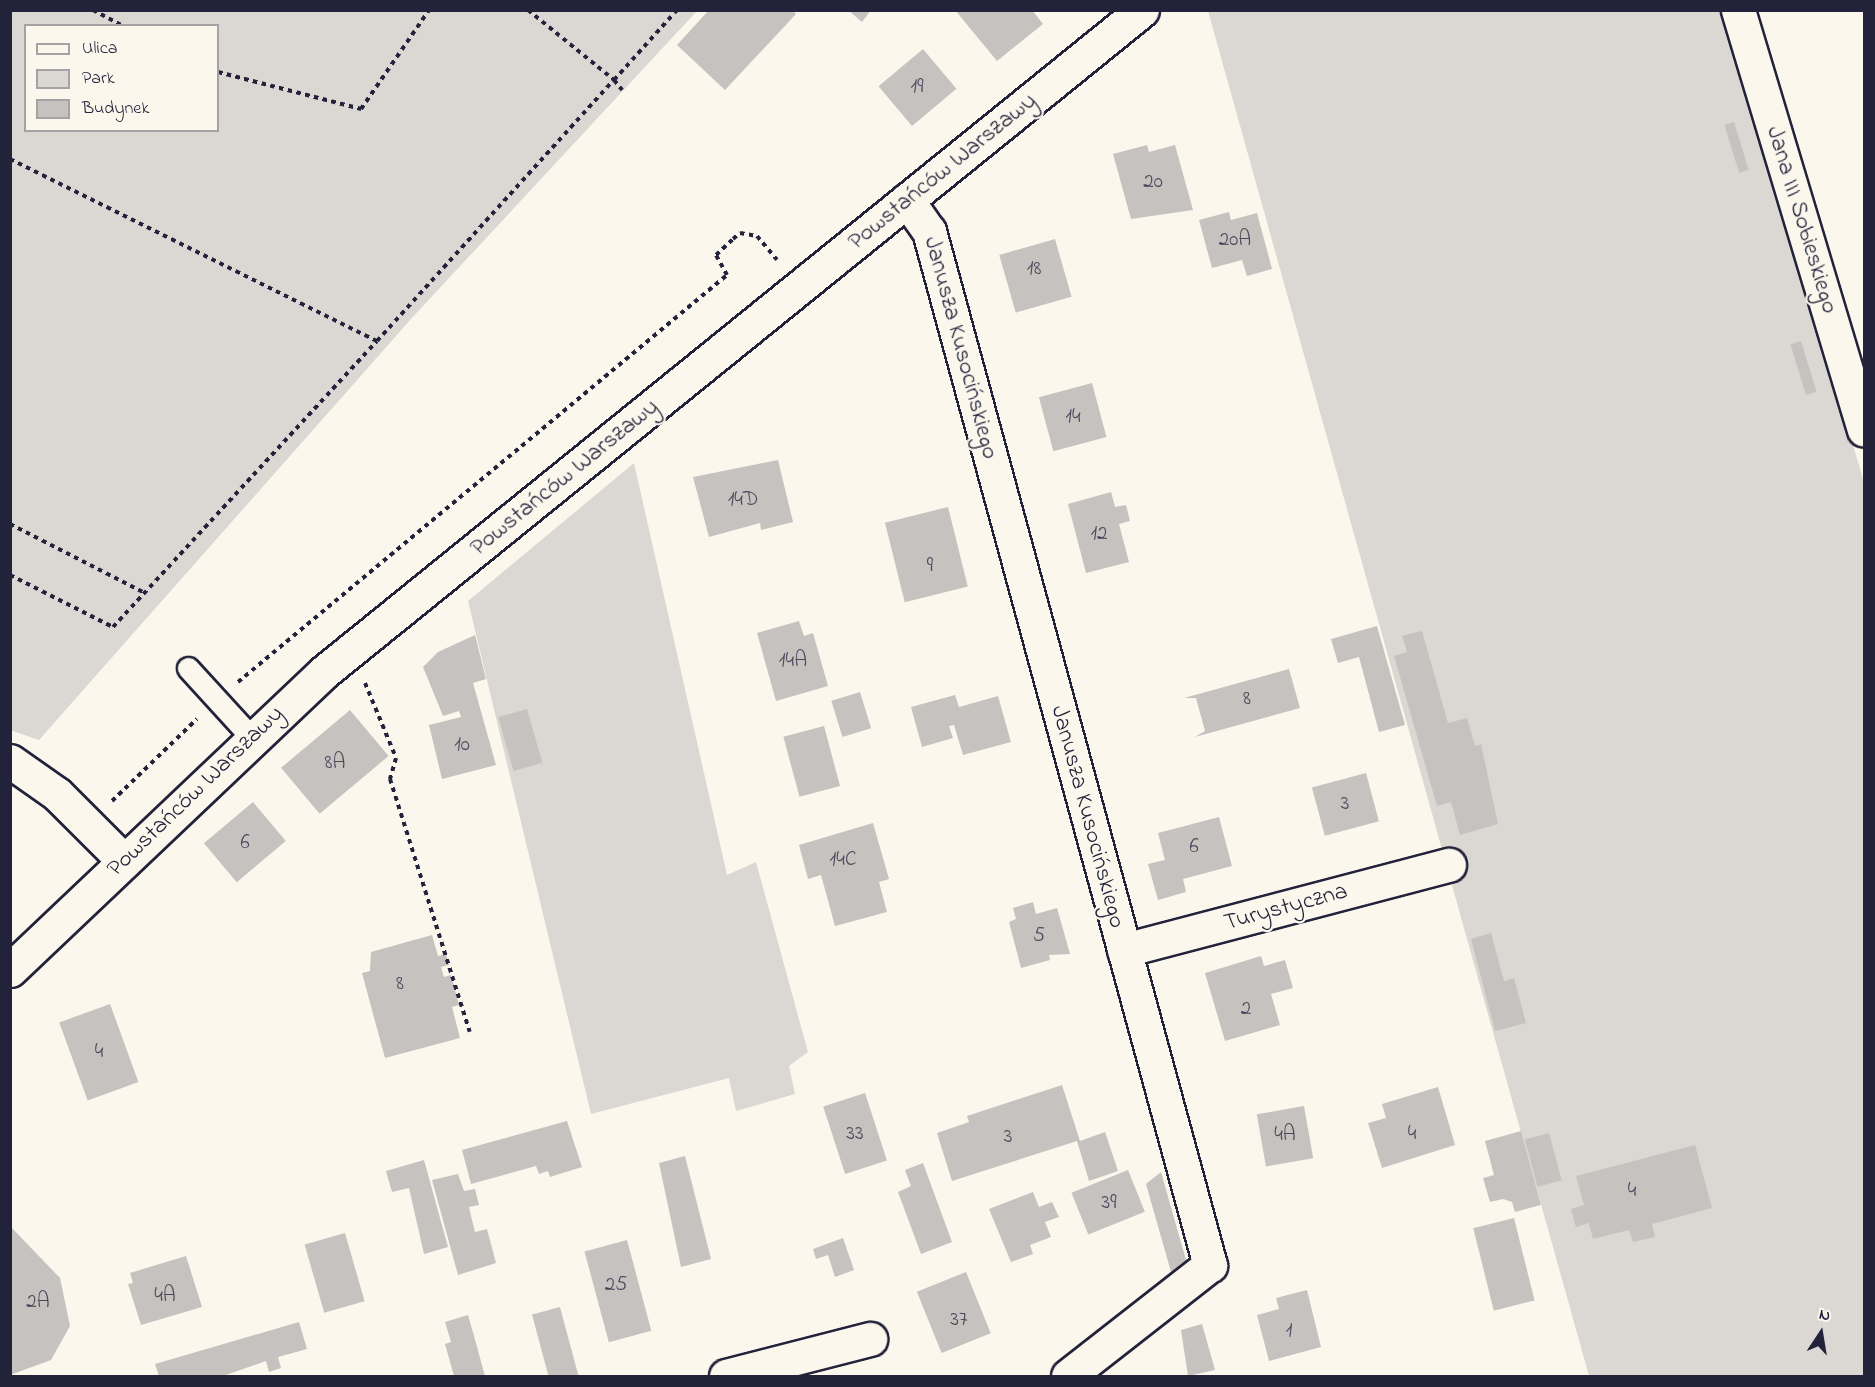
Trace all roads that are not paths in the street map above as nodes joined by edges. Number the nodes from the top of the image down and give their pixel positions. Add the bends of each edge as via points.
1 (1142, 10) edge
2 (1738, 10) edge
3 (907, 200) junction
4 (1864, 430) edge
5 (188, 668) dead end
6 (251, 737) junction
7 (10, 761) edge
8 (124, 861) junction
9 (1449, 865) dead end
10 (1124, 950) junction
11 (10, 970) edge
12 (870, 1339) dead end
13 (779, 1369) edge
14 (726, 1377) edge
15 (1068, 1377) edge

1 - 3 street, Powstańców Warszawy
2 - 4 street, Jana III Sobieskiego
3 - 6 street, Powstańców Warszawy via 324,672
3 - 10 street, Janusza Kusocińskiego via 929,231
5 - 6 lane
6 - 8 street, Powstańców Warszawy
7 - 8 street via 57,794
8 - 11 street, Powstańców Warszawy
9 - 10 street, Turystyczna
10 - 15 street, Janusza Kusocińskiego via 1210,1265
12 - 13 street
13 - 14 street

